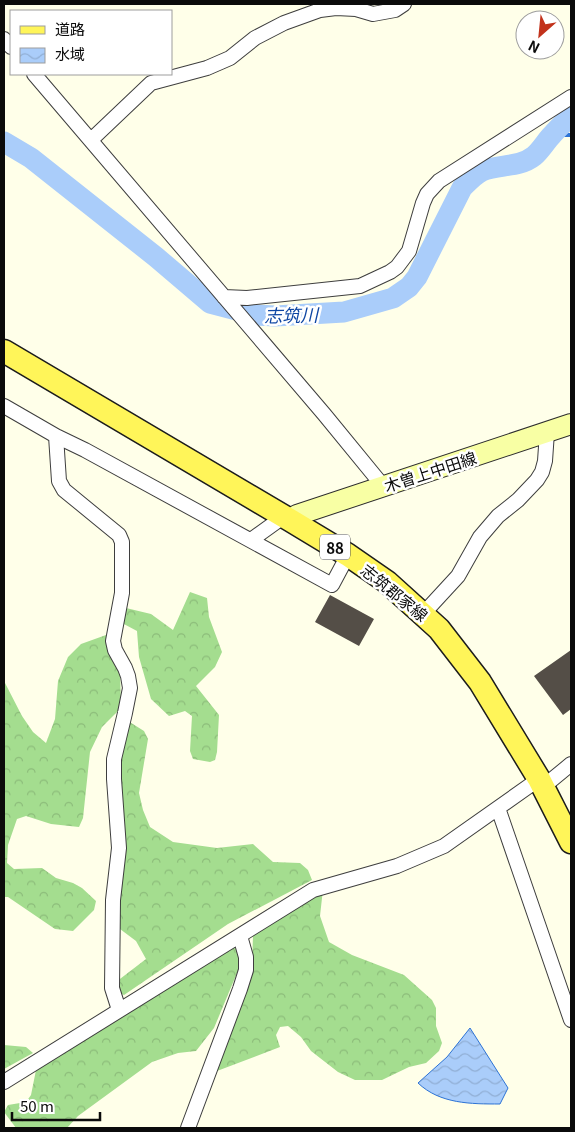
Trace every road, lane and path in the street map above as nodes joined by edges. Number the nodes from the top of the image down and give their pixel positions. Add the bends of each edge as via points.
1 (404, 4) edge
2 (35, 75) edge
3 (571, 97) edge
4 (91, 140) junction
5 (225, 298) junction
6 (4, 351) edge
7 (4, 406) edge
8 (571, 424) edge
9 (547, 432) junction
10 (56, 436) junction
11 (383, 486) junction
12 (287, 518) junction
13 (250, 540) junction
14 (348, 555) junction
15 (423, 614) junction
16 (571, 764) edge
17 (541, 783) junction
18 (498, 808) junction
19 (570, 838) edge
20 (240, 936) junction
21 (119, 1010) junction
22 (571, 1020) edge
23 (4, 1082) edge
24 (188, 1128) edge

1 - 4 street via 395,10 373,14 356,9 320,10 284,23 255,38 230,58 207,68 151,83
2 - 4 street
3 - 5 street via 439,181 423,203 409,251 390,272 360,286
4 - 5 street
5 - 11 street
6 - 12 main road, 志筑郡家線 / 88
7 - 10 street
8 - 9 main road, 木曽上中田線
9 - 11 main road, 木曽上中田線
9 - 15 street via 545,461 537,480 480,537 458,576
10 - 13 street
10 - 21 street via 59,481 64,490 119,535 122,542 122,593 113,641 130,688 114,759 119,848 113,900 112,988
11 - 12 main road, 木曽上中田線
12 - 13 street
12 - 14 main road, 志筑郡家線 / 88
13 - 14 street via 332,585
14 - 15 main road, 志筑郡家線 / 88 via 387,582
15 - 17 main road, 志筑郡家線 / 88 via 439,629 480,682
16 - 17 street
17 - 18 street
17 - 19 main road, 志筑郡家線 / 88
18 - 20 street via 444,846 397,866 313,890
18 - 22 street
20 - 21 street
20 - 24 street via 246,970
21 - 23 street

